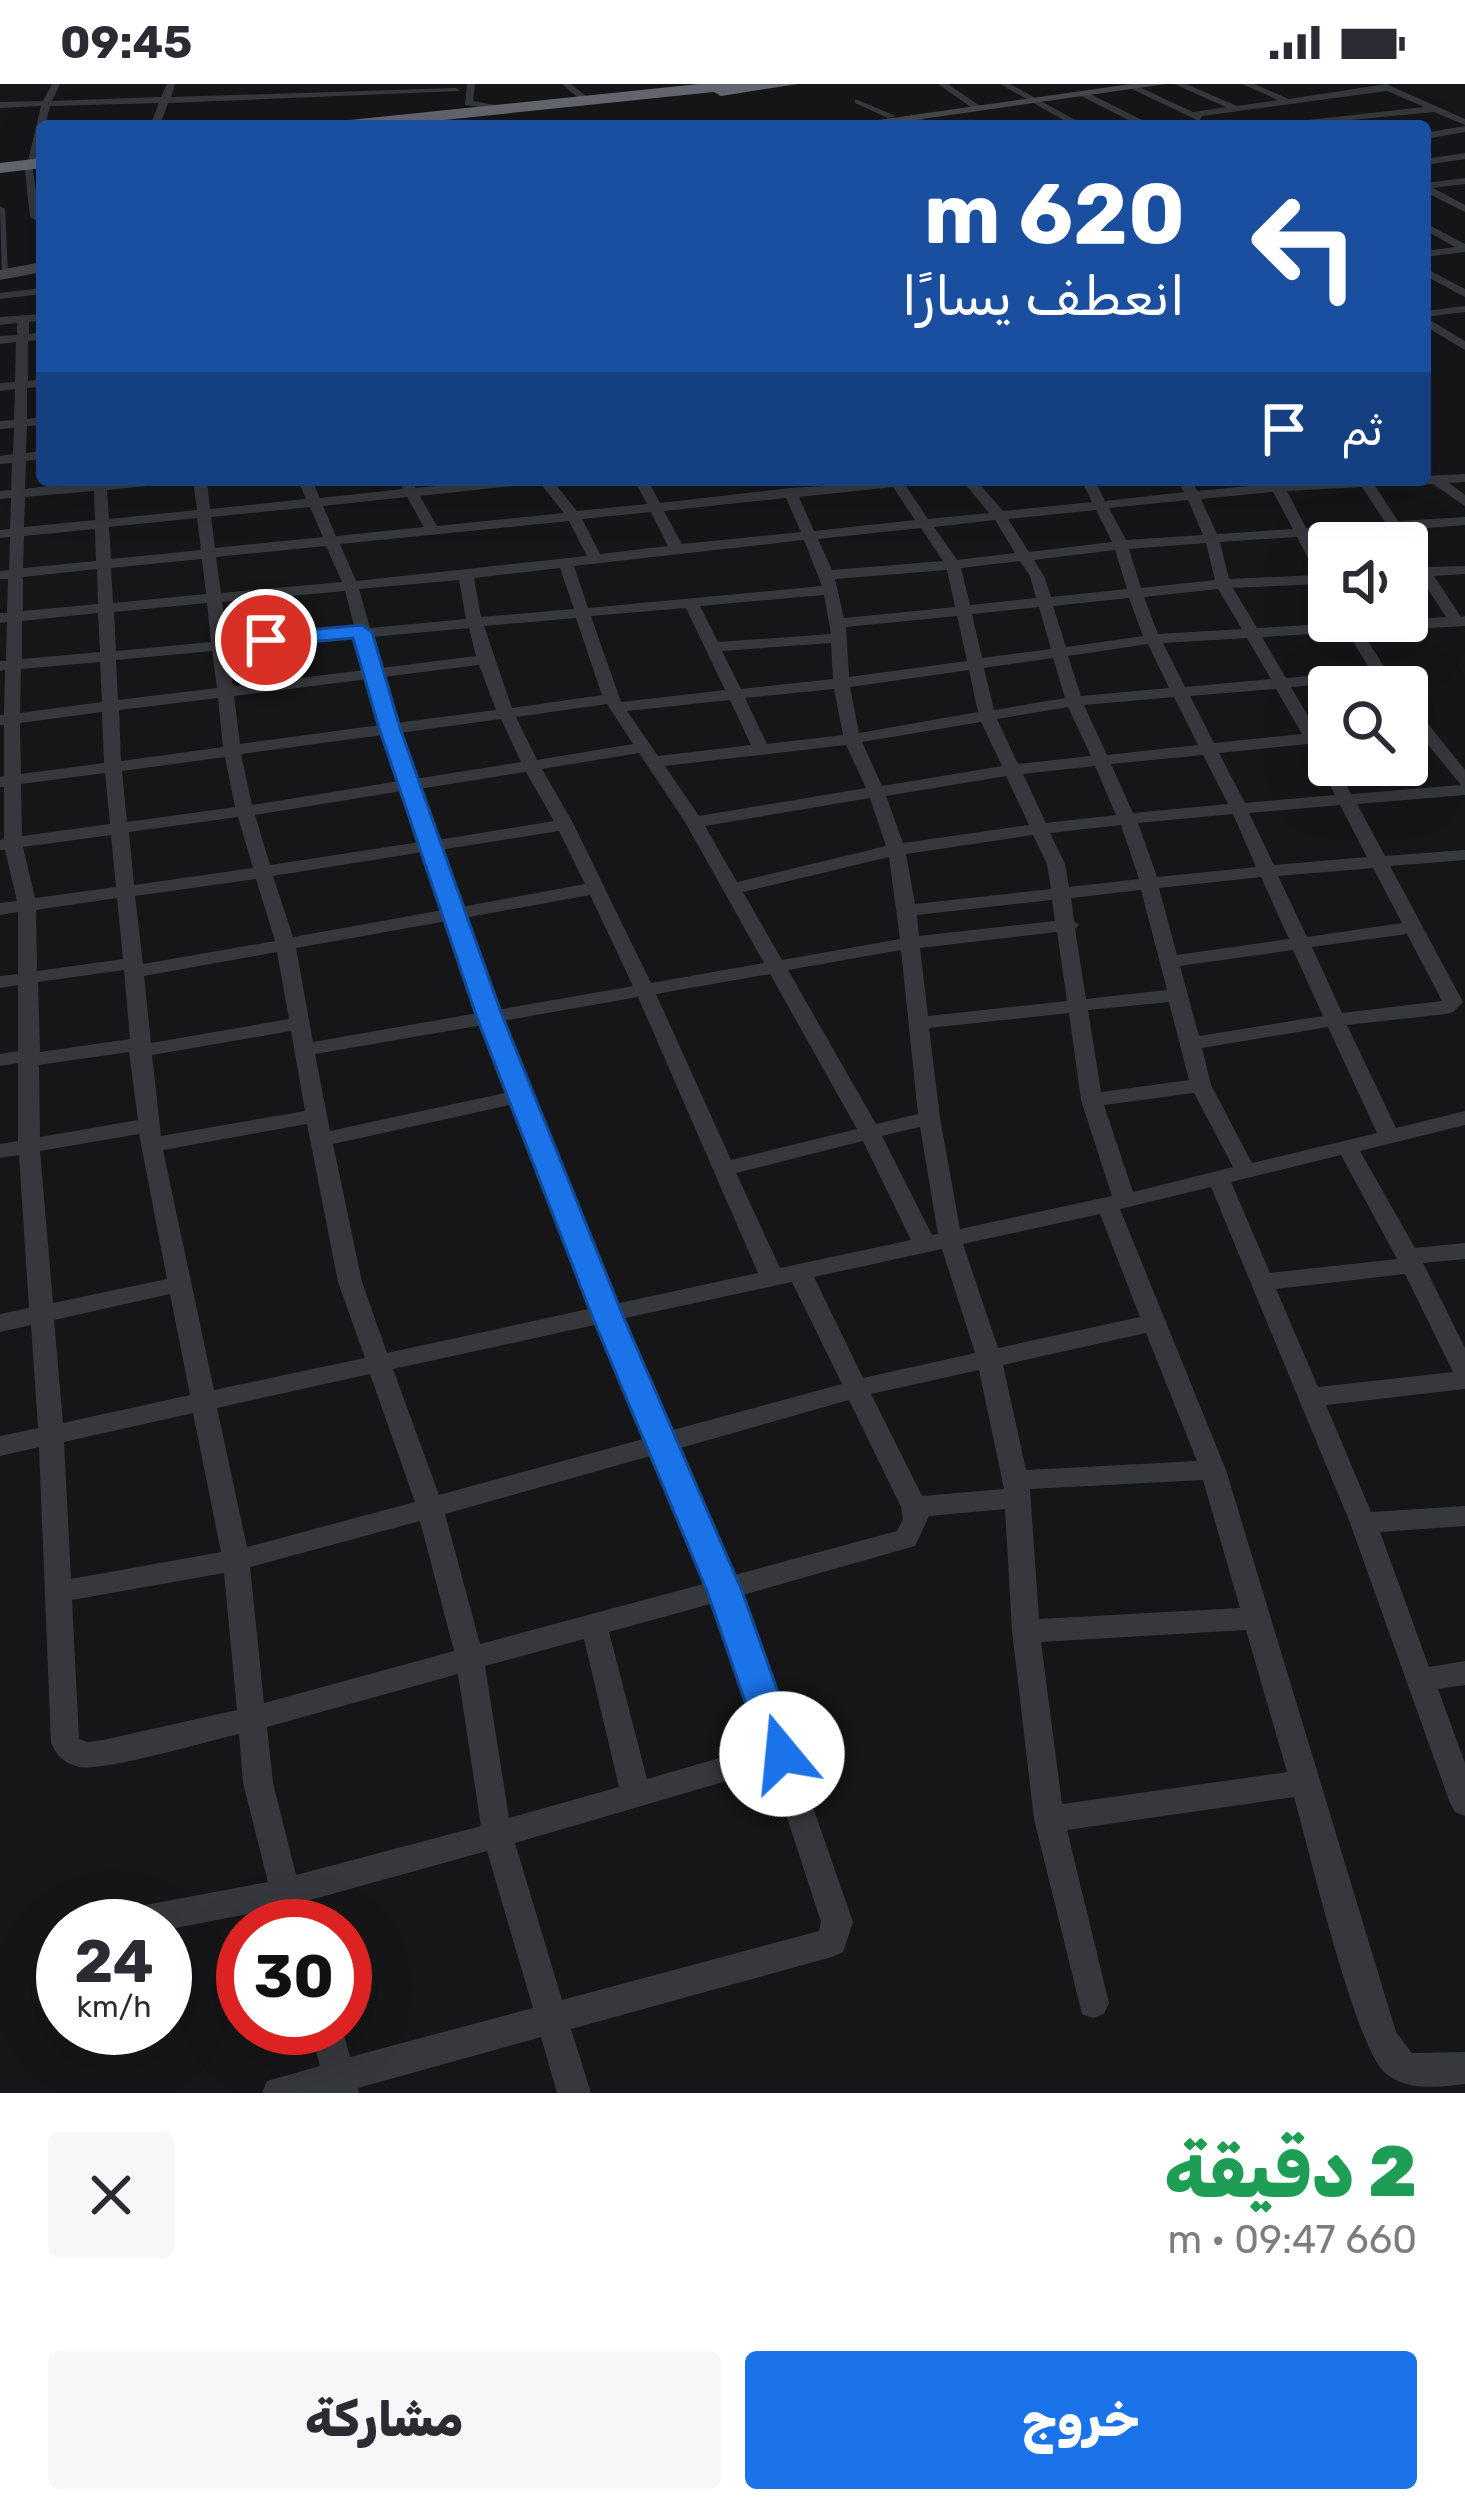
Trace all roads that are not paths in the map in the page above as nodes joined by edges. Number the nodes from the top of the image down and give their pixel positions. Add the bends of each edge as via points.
1 (20, 84) edge
2 (56, 84) edge
3 (89, 84) edge
4 (125, 84) edge
5 (171, 84) edge
6 (254, 84) edge
7 (471, 84) edge
8 (566, 84) edge
9 (743, 84) edge
10 (790, 84) edge
11 (942, 84) edge
12 (1004, 84) edge
13 (1160, 84) edge
14 (1178, 84) edge
15 (1246, 84) edge
16 (1312, 84) edge
17 (1130, 85) edge
18 (1383, 86) edge
19 (457, 87) edge
20 (689, 87) edge
21 (634, 89) edge
22 (1074, 90) edge
23 (1336, 95) junction
24 (251, 99) junction
25 (1031, 99) junction
26 (586, 100) junction
27 (859, 101) dead end
28 (1287, 101) junction
29 (121, 103) junction
30 (4, 104) edge
31 (46, 104) junction
32 (79, 104) junction
33 (976, 106) junction
34 (162, 107) junction
35 (506, 108) junction
36 (1237, 109) junction
37 (1116, 110) junction
38 (1436, 110) junction
39 (1099, 113) dead end
40 (1381, 115) junction
41 (436, 116) junction
42 (891, 116) junction
43 (0, 117) edge
44 (40, 117) junction
45 (911, 117) junction
46 (1328, 119) junction
47 (40, 120) edge
48 (157, 120) edge
49 (398, 120) edge
50 (451, 120) edge
51 (865, 120) edge
52 (890, 120) edge
53 (917, 120) edge
54 (1076, 120) edge
55 (1135, 120) edge
56 (1195, 120) edge
57 (1200, 120) edge
58 (1262, 120) edge
59 (1319, 120) edge
60 (1392, 120) edge
61 (1465, 126) edge
62 (1448, 132) junction
63 (1431, 134) edge
64 (1465, 139) edge
65 (1465, 156) edge
66 (1444, 159) junction
67 (36, 161) edge
68 (1431, 161) edge
69 (0, 165) edge
70 (1465, 170) edge
71 (1465, 181) edge
72 (1431, 186) edge
73 (1431, 190) edge
74 (1464, 207) edge
75 (1443, 208) dead end
76 (0, 209) edge
77 (36, 216) edge
78 (1, 220) edge
79 (1431, 229) edge
80 (1465, 234) edge
81 (1442, 235) junction
82 (1431, 236) edge
83 (1465, 248) edge
84 (2, 250) edge
85 (1431, 253) edge
86 (36, 271) edge
87 (1431, 274) edge
88 (0, 276) edge
89 (36, 292) edge
90 (1465, 294) edge
91 (0, 296) edge
92 (1465, 309) edge
93 (1431, 317) edge
94 (36, 318) edge
95 (22, 319) junction
96 (0, 321) edge
97 (1431, 322) edge
98 (36, 337) edge
99 (22, 338) junction
100 (0, 340) edge
101 (1463, 344) edge
102 (36, 384) edge
103 (22, 385) junction
104 (0, 387) edge
105 (36, 422) edge
106 (20, 423) junction
107 (0, 425) edge
108 (36, 456) edge
109 (20, 458) junction
110 (0, 460) edge
111 (1465, 478) edge
112 (1431, 480) edge
113 (1437, 480) junction
114 (78, 486) edge
115 (100, 486) edge
116 (201, 486) edge
117 (307, 486) edge
118 (408, 486) edge
119 (550, 486) edge
120 (645, 486) edge
121 (827, 486) edge
122 (899, 486) edge
123 (974, 486) edge
124 (1092, 486) edge
125 (1223, 486) edge
126 (1277, 486) edge
127 (1368, 486) edge
128 (1189, 488) edge
129 (776, 489) edge
130 (20, 494) junction
131 (0, 495) edge
132 (1465, 502) edge
133 (314, 504) junction
134 (1103, 504) junction
135 (657, 506) junction
136 (206, 515) junction
137 (573, 515) junction
138 (1000, 517) junction
139 (1465, 521) edge
140 (1394, 522) edge
141 (1428, 523) edge
142 (925, 524) junction
143 (104, 526) junction
144 (1303, 531) junction
145 (1308, 531) edge
146 (19, 532) junction
147 (433, 532) junction
148 (0, 534) edge
149 (808, 536) junction
150 (1212, 538) junction
151 (1308, 541) edge
152 (332, 543) junction
153 (1121, 544) junction
154 (677, 549) junction
155 (208, 556) junction
156 (1027, 556) junction
157 (595, 558) junction
158 (566, 563) junction
159 (105, 565) junction
160 (953, 566) junction
161 (1465, 570) edge
162 (1428, 572) joint
163 (18, 573) junction
164 (0, 575) edge
165 (466, 575) junction
166 (1308, 581) edge
167 (829, 583) junction
168 (1223, 584) junction
169 (352, 586) junction
170 (1135, 592) junction
171 (213, 598) junction
172 (1046, 601) junction
173 (691, 603) junction
174 (106, 608) junction
175 (965, 609) junction
176 (585, 612) junction
177 (8, 617) edge
178 (1460, 621) edge
179 (472, 622) junction
180 (1428, 622) edge
181 (1308, 627) edge
182 (839, 630) junction
183 (362, 632) junction
184 (1248, 632) junction
185 (1153, 639) junction
186 (219, 644) junction
187 (710, 647) junction
188 (1057, 650) junction
189 (110, 654) junction
190 (482, 660) junction
191 (976, 662) junction
192 (8, 665) edge
193 (374, 673) junction
194 (1308, 682) edge
195 (841, 683) junction
196 (1278, 683) junction
197 (1179, 691) junction
198 (227, 692) junction
199 (733, 694) junction
200 (1074, 701) junction
201 (614, 703) junction
202 (112, 705) junction
203 (508, 710) junction
204 (987, 716) junction
205 (6, 719) edge
206 (389, 728) junction
207 (1308, 730) edge
208 (1428, 734) edge
209 (1308, 738) edge
210 (852, 739) junction
211 (1207, 746) junction
212 (761, 748) junction
213 (232, 750) junction
214 (647, 755) junction
215 (1098, 760) junction
216 (112, 766) junction
217 (530, 766) junction
218 (1010, 770) junction
219 (6, 781) edge
220 (1465, 781) edge
221 (411, 784) junction
222 (1339, 786) edge
223 (1465, 790) edge
224 (876, 792) junction
225 (1347, 800) junction
226 (1238, 807) junction
227 (245, 811) junction
228 (1129, 818) junction
229 (694, 822) junction
230 (566, 825) junction
231 (119, 827) junction
232 (1044, 829) junction
233 (7, 844) edge
234 (434, 846) junction
235 (898, 849) junction
236 (1465, 855) edge
237 (1381, 860) junction
238 (1266, 871) junction
239 (263, 872) junction
240 (1148, 884) junction
241 (596, 887) junction
242 (732, 889) junction
243 (127, 892) junction
244 (1064, 896) junction
245 (27, 905) junction
246 (0, 909) edge
247 (909, 910) junction
248 (456, 915) junction
249 (1069, 925) junction
250 (1415, 927) junction
251 (1299, 941) junction
252 (910, 943) junction
253 (286, 946) junction
254 (1167, 962) junction
255 (133, 967) junction
256 (773, 967) junction
257 (30, 977) junction
258 (0, 982) edge
259 (646, 989) junction
260 (1175, 995) junction
261 (1078, 1009) junction
262 (489, 1015) junction
263 (1335, 1021) junction
264 (300, 1023) junction
265 (919, 1023) junction
266 (1189, 1044) junction
267 (139, 1047) junction
268 (305, 1050) junction
269 (31, 1057) junction
270 (0, 1060) edge
271 (1201, 1084) junction
272 (522, 1096) junction
273 (1092, 1100) junction
274 (929, 1118) junction
275 (1465, 1118) edge
276 (318, 1128) junction
277 (869, 1131) junction
278 (150, 1135) junction
279 (1389, 1136) junction
280 (29, 1146) junction
281 (1347, 1146) junction
282 (0, 1151) edge
283 (722, 1169) junction
284 (1245, 1170) junction
285 (1218, 1177) junction
286 (1116, 1203) junction
287 (937, 1242) junction
288 (1465, 1251) edge
289 (1410, 1261) junction
290 (800, 1273) junction
291 (773, 1279) junction
292 (1262, 1282) junction
293 (181, 1284) junction
294 (42, 1315) junction
295 (608, 1316) junction
296 (1156, 1322) junction
297 (0, 1323) edge
298 (989, 1358) junction
299 (380, 1364) junction
300 (1465, 1376) edge
301 (859, 1388) junction
302 (1311, 1397) junction
303 (206, 1404) junction
304 (51, 1436) junction
305 (664, 1445) junction
306 (0, 1446) edge
307 (1213, 1470) junction
308 (1016, 1489) junction
309 (914, 1507) junction
310 (430, 1508) junction
311 (1465, 1516) edge
312 (1363, 1522) junction
313 (236, 1560) junction
314 (724, 1591) junction
315 (58, 1592) junction
316 (1259, 1618) junction
317 (594, 1624) junction
318 (1026, 1631) junction
319 (470, 1656) junction
320 (1465, 1673) edge
321 (1423, 1680) junction
322 (250, 1719) junction
323 (782, 1754) junction
324 (1304, 1783) junction
325 (636, 1794) junction
326 (1465, 1803) edge
327 (1049, 1820) junction
328 (497, 1834) junction
329 (284, 1893) junction
330 (286, 1899) edge
331 (192, 1911) edge
332 (1093, 2003) dead end
333 (555, 2019) junction
334 (333, 2055) edge
335 (1465, 2068) edge
336 (342, 2087) edge
337 (279, 2093) edge
338 (574, 2093) edge

1 - 30 street
2 - 31 street
3 - 32 street
4 - 29 street
5 - 34 street
6 - 24 street
7 - 35 street via 468,103
8 - 26 street
9 - 20 highway
10 - 50 highway
11 - 33 street
12 - 25 street
13 - 17 main road
14 - 36 street
15 - 28 street
16 - 23 street
17 - 22 main road
17 - 56 street
18 - 23 street
18 - 38 street
19 - 24 street
19 - 41 street via 452,107
20 - 21 highway
21 - 26 highway
22 - 25 main road
22 - 37 street
23 - 28 street
23 - 40 street
24 - 34 street
25 - 33 main road
25 - 54 street
26 - 35 highway
27 - 42 street
28 - 36 street
28 - 46 street
29 - 32 street
29 - 34 street
30 - 31 street
30 - 43 street
31 - 32 street
31 - 44 street
33 - 42 main road
33 - 45 main road
34 - 44 street
34 - 48 street
35 - 41 highway
36 - 57 street
36 - 58 street
37 - 39 street
37 - 55 street
38 - 40 street
38 - 61 street
40 - 46 street
40 - 60 street
41 - 49 highway
42 - 51 main road
44 - 47 street
45 - 52 main road
45 - 53 street
46 - 59 street
61 - 62 street
62 - 63 street
62 - 64 street
65 - 66 street
66 - 68 street
66 - 70 street
67 - 69 highway
71 - 72 street
73 - 74 street
74 - 75 street
76 - 78 street
77 - 78 street
78 - 84 street
79 - 81 street
80 - 81 street
81 - 82 street
81 - 83 street
83 - 85 street
84 - 88 street
86 - 88 main road
87 - 90 street
89 - 91 street
92 - 93 street
94 - 95 street
95 - 96 street
95 - 99 street
97 - 101 street
98 - 99 street
99 - 100 street
99 - 103 street
102 - 103 street
103 - 104 street
103 - 106 street
105 - 106 street
106 - 107 street
106 - 109 street
108 - 109 street
109 - 110 street
109 - 130 street
111 - 113 street
112 - 113 street
113 - 132 street
114 - 130 street
115 - 143 street
116 - 136 street
117 - 133 street
118 - 133 street
118 - 147 street
119 - 137 street
120 - 135 street
121 - 129 street
122 - 142 street
123 - 138 street
124 - 134 street
125 - 128 street
126 - 144 street
127 - 140 street
128 - 134 street
128 - 150 street
129 - 135 street
129 - 149 street
130 - 131 street
130 - 146 street
133 - 136 street
133 - 152 street
134 - 138 street
134 - 153 street
135 - 137 street
135 - 154 street
136 - 143 street
136 - 155 street
137 - 147 street
137 - 157 street
138 - 142 street
138 - 156 street
139 - 141 street
142 - 149 street
142 - 160 street
143 - 146 street
143 - 159 street
144 - 145 street
144 - 150 street
144 - 151 street
146 - 148 street
146 - 163 street
147 - 152 street
149 - 154 street
149 - 167 street
150 - 153 street
150 - 168 street
152 - 155 street
152 - 169 street
153 - 156 street
153 - 170 street
154 - 157 street
155 - 159 street
155 - 171 street
156 - 160 street
156 - 172 street
157 - 158 street
158 - 165 street
158 - 176 street
159 - 163 street
159 - 174 street
160 - 167 street
160 - 175 street
161 - 162 street
162 - 178 street
163 - 164 street
163 - 177 street
165 - 169 street
165 - 179 street
166 - 168 street
167 - 173 street
167 - 182 street
168 - 170 street
168 - 184 street
169 - 171 street
169 - 183 street
170 - 172 street
170 - 185 street
171 - 174 street
171 - 186 street
172 - 175 street
172 - 188 street
173 - 176 street
173 - 187 street
174 - 177 street
174 - 189 street
175 - 182 street
175 - 191 street
176 - 179 street
176 - 201 street
177 - 192 street
178 - 180 street
179 - 183 street
179 - 190 street
181 - 184 street
182 - 187 street
182 - 195 street
183 - 186 street
183 - 193 street
184 - 185 street
184 - 196 street
185 - 188 street
185 - 197 street
186 - 189 street
186 - 198 street
187 - 199 street
188 - 191 street
188 - 200 street
189 - 192 street
189 - 202 street
190 - 193 street
190 - 203 street
191 - 195 street
191 - 204 street
192 - 205 street
193 - 198 street
193 - 206 street
194 - 196 street
195 - 199 street
195 - 210 street
196 - 197 street
196 - 207 street
197 - 200 street
197 - 211 street
198 - 202 street
198 - 213 street
199 - 201 street
199 - 212 street
200 - 204 street
200 - 215 street
201 - 203 street
201 - 214 street
202 - 205 street
202 - 216 street
203 - 206 street
203 - 217 street
204 - 210 street
204 - 218 street
205 - 219 street
206 - 213 street
206 - 221 street
208 - 220 street
209 - 211 street
210 - 212 street
210 - 224 street
211 - 215 street
211 - 226 street
212 - 214 street
213 - 216 street
213 - 227 street
214 - 217 street
214 - 229 street
215 - 218 street
215 - 228 street
216 - 219 street
216 - 231 street
217 - 221 street
217 - 230 street
218 - 224 street
218 - 232 street
219 - 233 street
221 - 227 street
221 - 234 street
222 - 225 street
223 - 225 street
224 - 229 street
224 - 235 street
225 - 226 street
225 - 237 street
226 - 228 street
226 - 238 street
227 - 231 street
227 - 239 street
228 - 232 street
228 - 240 street
229 - 242 street
230 - 234 street
230 - 241 street
231 - 233 street
231 - 243 street
232 - 235 street
232 - 244 street
233 - 245 street
234 - 239 street
234 - 248 street
235 - 242 street
235 - 247 street
236 - 237 street
237 - 238 street
237 - 250 street
238 - 240 street
238 - 251 street
239 - 243 street
239 - 253 street
240 - 244 street
240 - 254 street
241 - 248 street
241 - 259 street
242 - 256 street
243 - 245 street
243 - 255 street
244 - 247 street
244 - 249 street
245 - 246 street
245 - 257 street
247 - 252 street
248 - 253 street
248 - 262 street
249 - 252 street
249 - 261 street
250 - 251 street
250 - 263 street via 1450,1006
251 - 254 street
251 - 263 street
252 - 256 street
252 - 265 street
253 - 255 street
253 - 264 street
254 - 260 street
255 - 257 street
255 - 267 street
256 - 259 street
256 - 277 street
257 - 258 street
257 - 269 street
259 - 262 street
259 - 283 street
260 - 261 street
260 - 266 street
261 - 265 street
261 - 273 street
262 - 268 street
262 - 272 street
263 - 266 street
263 - 279 street
264 - 267 street
264 - 268 street
265 - 274 street
266 - 271 street
267 - 269 street
267 - 278 street
268 - 276 street
269 - 270 street
269 - 280 street
271 - 273 street
271 - 284 street
272 - 276 street
272 - 295 street
273 - 286 street
274 - 277 street
274 - 287 street
275 - 279 street
276 - 278 street
276 - 299 street via 338,1240
277 - 283 street
277 - 287 street
278 - 280 street
278 - 293 street
279 - 281 street
280 - 282 street
280 - 294 street
281 - 284 street
281 - 289 street
283 - 291 street
284 - 285 street
285 - 286 street
285 - 292 street
286 - 287 street
286 - 296 street
287 - 290 street
287 - 298 street
288 - 289 street
289 - 292 street
289 - 300 street
290 - 291 street
290 - 301 street
291 - 295 street
292 - 302 street
293 - 294 street
293 - 303 street
294 - 297 street
294 - 304 street
295 - 299 street
295 - 305 street
296 - 298 street
296 - 307 street
298 - 301 street
298 - 308 street
299 - 303 street
299 - 310 street
300 - 302 street
301 - 305 street
301 - 309 street
302 - 312 street
303 - 304 street
303 - 313 street
304 - 306 street
304 - 315 street
305 - 310 street
305 - 314 street
307 - 308 street
307 - 316 street
308 - 309 street
308 - 318 street
309 - 314 street via 913,1529 894,1545
310 - 313 street
310 - 319 street
311 - 312 street
312 - 321 street
313 - 315 street
313 - 322 street
314 - 317 street
314 - 323 street
315 - 322 street via 69,1750 104,1754
316 - 318 street
316 - 324 street
317 - 319 street
317 - 325 street
318 - 327 street
319 - 322 street
319 - 328 street
320 - 321 street
321 - 326 street
322 - 329 street
323 - 325 street
323 - 333 street via 837,1922 832,1942
324 - 327 street
324 - 335 street via 1389,2055 1420,2073
325 - 328 street
327 - 332 street
328 - 329 street
328 - 333 street
329 - 330 street
329 - 331 street
333 - 336 street
333 - 338 street
334 - 336 street
336 - 337 street

